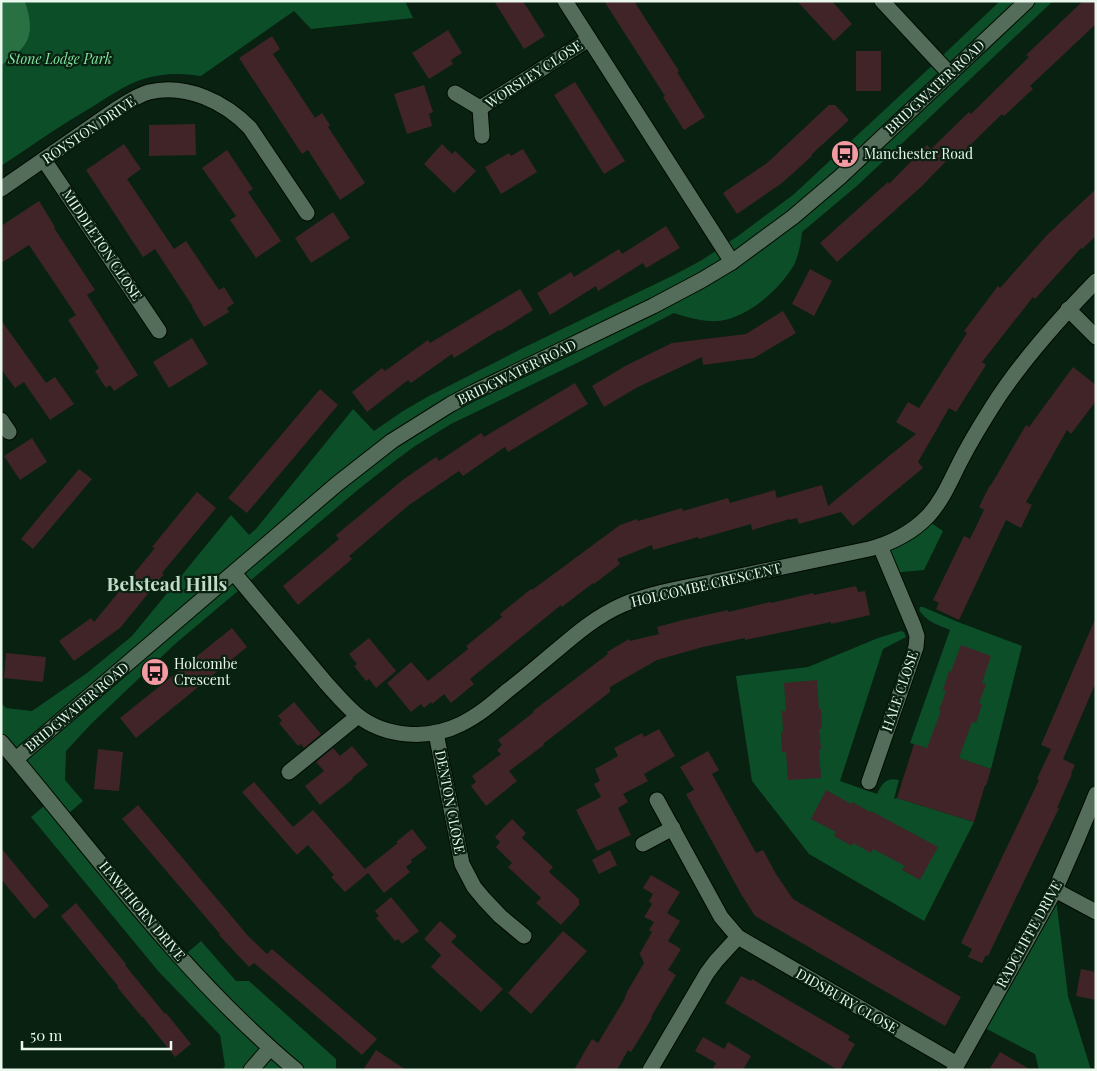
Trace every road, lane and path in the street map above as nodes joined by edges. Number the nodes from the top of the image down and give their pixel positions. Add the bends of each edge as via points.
1 (564, 1) edge
2 (882, 1) edge
3 (1027, 1) edge
4 (589, 39) junction
5 (950, 74) junction
6 (454, 93) dead end
7 (480, 108) junction
8 (482, 136) dead end
9 (44, 160) junction
10 (1, 189) edge
11 (307, 213) dead end
12 (732, 262) junction
13 (1096, 281) edge
14 (1068, 309) junction
15 (159, 331) dead end
16 (1096, 337) edge
17 (880, 546) junction
18 (234, 573) junction
19 (358, 716) junction
20 (436, 733) junction
21 (1, 742) edge
22 (16, 759) junction
23 (289, 772) dead end
24 (869, 782) dead end
25 (1096, 794) edge
26 (658, 800) dead end
27 (673, 828) junction
28 (643, 844) dead end
29 (1055, 890) junction
30 (1096, 912) edge
31 (524, 936) dead end
32 (738, 937) junction
33 (270, 1048) junction
34 (955, 1067) edge
35 (251, 1070) edge
36 (296, 1070) edge
37 (650, 1070) edge

1 - 4 street
2 - 5 street
3 - 5 street, BRIDGWATER ROAD
4 - 7 street, WORSLEY CLOSE
4 - 12 street
5 - 12 street, BRIDGWATER ROAD via 802,210
6 - 7 street, WORSLEY CLOSE
7 - 8 street, WORSLEY CLOSE
9 - 10 street, ROYSTON DRIVE
9 - 11 street, ROYSTON DRIVE via 138,97 159,90 185,91 219,103 242,119
9 - 15 street, MIDDLETON CLOSE
12 - 18 street, BRIDGWATER ROAD via 666,299 474,392 421,422 365,461
13 - 14 street, HOLCOMBE CRESCENT
14 - 16 street
14 - 17 street, HOLCOMBE CRESCENT via 1038,343 992,406 935,508 911,530
17 - 20 street, HOLCOMBE CRESCENT via 656,594 622,605 590,623 474,717
17 - 24 street, HALE CLOSE via 917,639
18 - 19 street, HOLCOMBE CRESCENT via 326,683
18 - 22 street, BRIDGWATER ROAD
19 - 20 street, HOLCOMBE CRESCENT via 390,732
19 - 23 street
20 - 31 street, DENTON CLOSE via 462,864 484,900
21 - 22 street, HAWTHORN DRIVE
22 - 33 street, HAWTHORN DRIVE via 176,952
25 - 29 street, RADCLIFFE DRIVE
26 - 27 street, DIDSBURY CLOSE
27 - 28 street
27 - 32 street, DIDSBURY CLOSE via 721,917
29 - 30 street
29 - 34 street, RADCLIFFE DRIVE
32 - 34 street, DIDSBURY CLOSE
32 - 37 street via 707,973
33 - 35 street
33 - 36 street, HAWTHORN DRIVE

